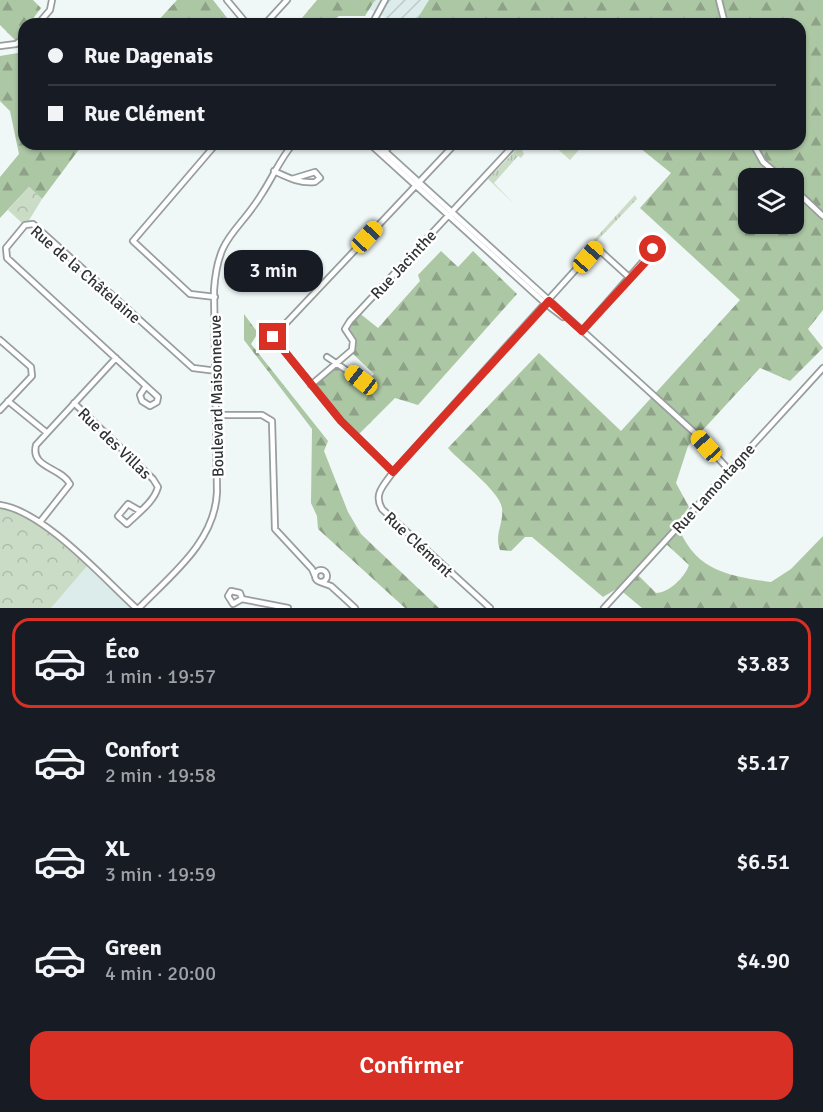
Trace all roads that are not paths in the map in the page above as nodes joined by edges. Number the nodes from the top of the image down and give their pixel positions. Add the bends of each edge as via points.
1 (52, 0) edge
2 (227, 0) edge
3 (287, 0) edge
4 (385, 0) edge
5 (719, 0) edge
6 (43, 18) edge
7 (242, 18) edge
8 (270, 18) edge
9 (375, 18) edge
10 (724, 18) edge
11 (18, 42) edge
12 (0, 46) edge
13 (211, 150) edge
14 (289, 150) edge
15 (379, 150) edge
16 (381, 150) edge
17 (386, 150) edge
18 (449, 150) edge
19 (509, 150) edge
20 (757, 150) edge
21 (383, 153) junction
22 (771, 168) edge
23 (274, 171) junction
24 (292, 179) junction
25 (417, 184) junction
26 (804, 198) edge
27 (450, 214) junction
28 (823, 216) edge
29 (654, 249) dead end
30 (630, 278) junction
31 (214, 297) junction
32 (547, 303) junction
33 (582, 331) junction
34 (0, 340) edge
35 (327, 357) dead end
36 (116, 358) junction
37 (338, 362) junction
38 (823, 368) edge
39 (217, 371) junction
40 (361, 380) dead end
41 (311, 385) junction
42 (146, 386) dead end
43 (8, 401) junction
44 (74, 403) junction
45 (0, 410) edge
46 (217, 415) junction
47 (46, 432) junction
48 (729, 470) junction
49 (393, 472) junction
50 (0, 505) edge
51 (140, 511) junction
52 (40, 522) junction
53 (309, 566) junction
54 (319, 569) junction
55 (315, 576) junction
56 (327, 576) junction
57 (320, 582) junction
58 (331, 586) junction
59 (242, 599) dead end
60 (138, 608) edge
61 (288, 608) edge
62 (356, 608) edge
63 (490, 608) edge
64 (604, 608) edge

1 - 6 street
2 - 7 street
3 - 8 street
4 - 9 street
5 - 10 street
11 - 12 street
13 - 31 street via 134,241 189,293
14 - 23 street, Boulevard Maisonneuve
15 - 21 street
16 - 21 street
17 - 21 street
18 - 25 street
19 - 27 street, Rue Jacinthe
20 - 22 street
21 - 25 street
23 - 24 street
23 - 31 street, Boulevard Maisonneuve via 262,194 224,243
24 - 24 street via 314,183 320,178 315,172
25 - 27 street
25 - 41 street via 273,337
26 - 28 street
27 - 32 street
27 - 37 street, Rue Jacinthe via 350,321 345,329 353,341 352,350
29 - 30 street
30 - 32 street, Rue Clément via 596,247
30 - 33 street
31 - 39 street, Boulevard Maisonneuve
32 - 33 street
32 - 49 street, Rue Clément
33 - 48 street via 695,433
34 - 43 street via 31,367 32,376
35 - 37 street
36 - 39 street, Rue de la Châtelaine via 7,258 6,248 25,225 33,224 193,368
36 - 42 street, Rue de la Châtelaine
36 - 44 street
37 - 40 street
37 - 41 street, Rue Jacinthe
38 - 48 street, Rue Lamontagne
39 - 46 street, Boulevard Maisonneuve
41 - 49 street
43 - 45 street
43 - 47 street
44 - 47 street
44 - 51 street, Rue des Villas via 158,487
46 - 53 street via 262,416 272,421 275,530
46 - 60 street, Boulevard Maisonneuve via 217,497 210,525 194,551
47 - 52 street via 36,445 35,457 60,472 70,484
48 - 64 street, Rue Lamontagne
49 - 63 street, Rue Clément via 378,492 382,510
50 - 52 street
51 - 51 street, Rue des Villas via 127,524 118,516 129,504
52 - 60 street
53 - 54 street
53 - 55 street
54 - 55 street
54 - 56 street
55 - 57 street
56 - 57 street
56 - 58 street
57 - 58 street
58 - 62 street
59 - 61 street

